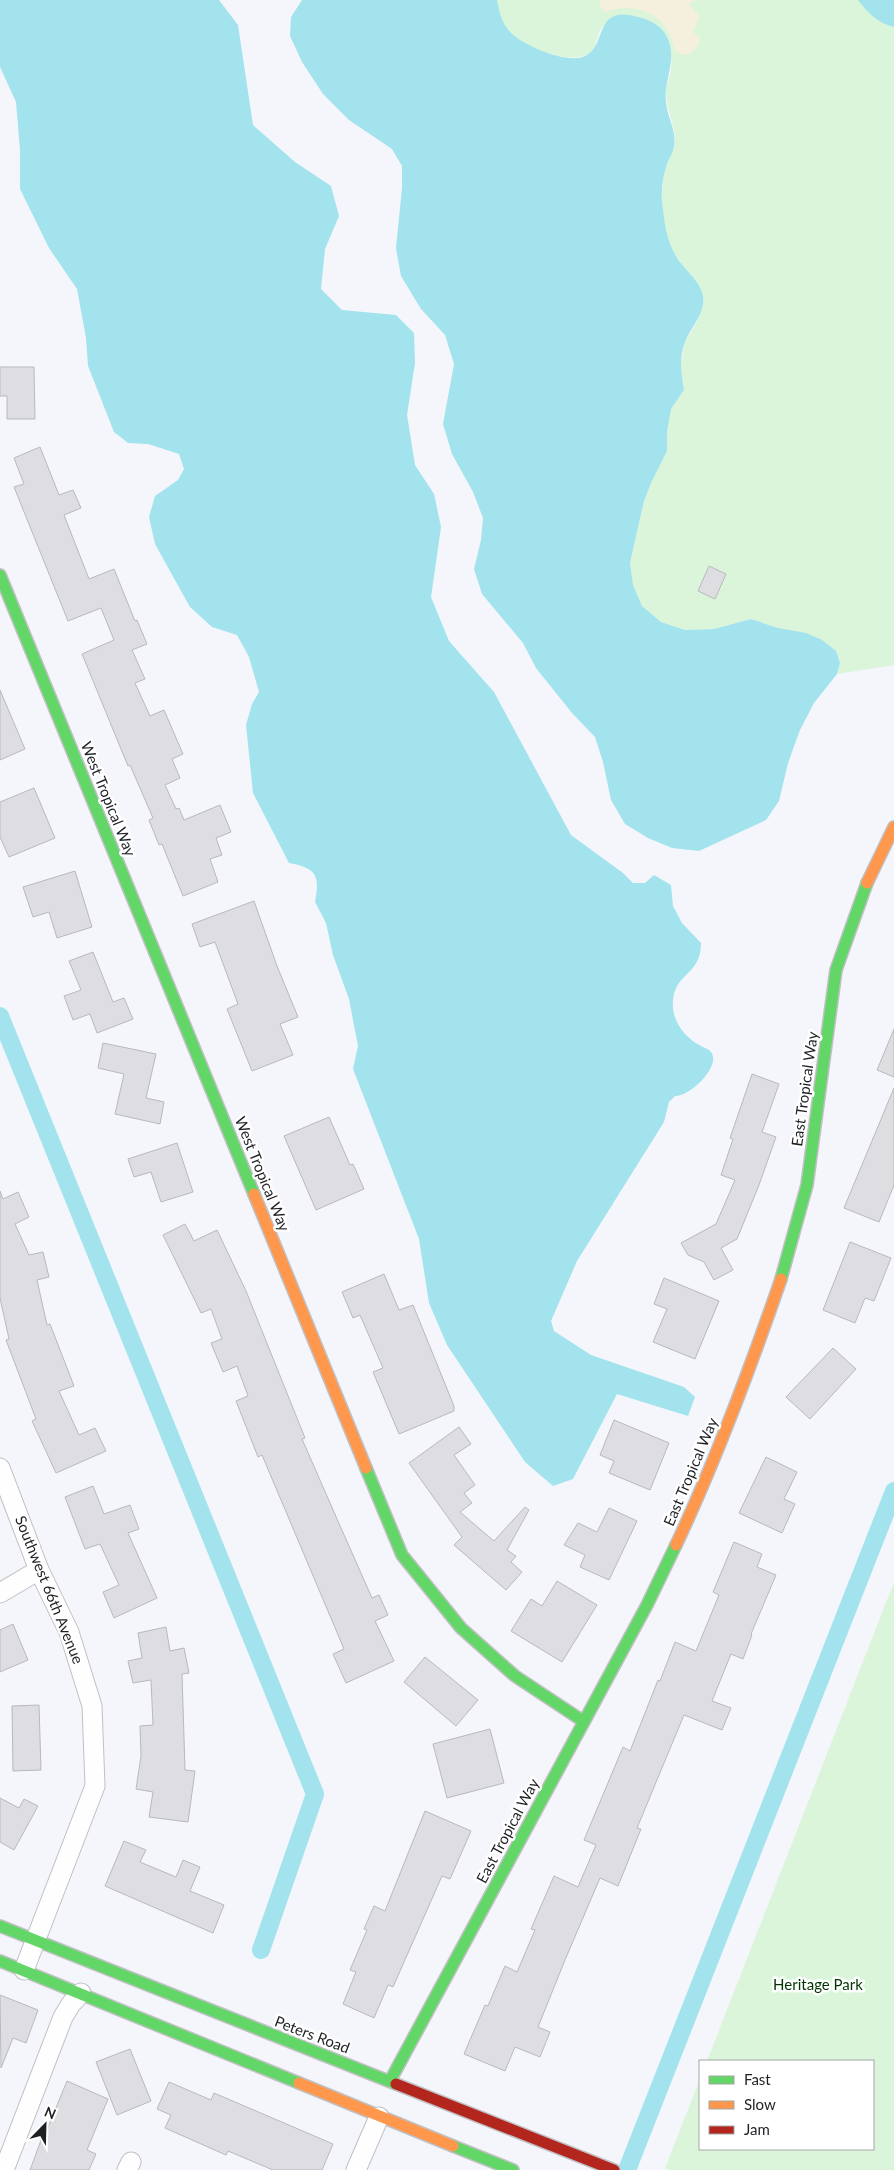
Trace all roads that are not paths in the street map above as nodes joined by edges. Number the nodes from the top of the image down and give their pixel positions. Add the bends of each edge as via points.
1 (0, 575) edge
2 (894, 828) edge
3 (0, 1468) edge
4 (39, 1570) junction
5 (0, 1593) edge
6 (583, 1720) junction
7 (0, 1926) edge
8 (36, 1940) junction
9 (0, 1960) edge
10 (24, 1970) junction
11 (81, 1993) junction
12 (390, 2082) junction
13 (379, 2117) junction
14 (4, 2170) edge
15 (356, 2170) edge
16 (513, 2170) edge
17 (614, 2170) edge

1 - 6 street, West Tropical Way via 402,1555 460,1628 515,1676
2 - 6 street, East Tropical Way via 862,893 836,970 807,1185 782,1276 750,1369 706,1481 648,1604
3 - 4 street, Southwest 66th Avenue
4 - 5 street
4 - 8 street, Southwest 66th Avenue via 69,1632 92,1706 95,1786
6 - 12 street, East Tropical Way
7 - 8 street, Peters Road
8 - 10 street, Southwest 66th Avenue
8 - 12 street, Peters Road
9 - 10 street
10 - 11 street
11 - 13 street
11 - 14 street via 63,2017
12 - 17 street, Peters Road
13 - 15 street
13 - 16 street

